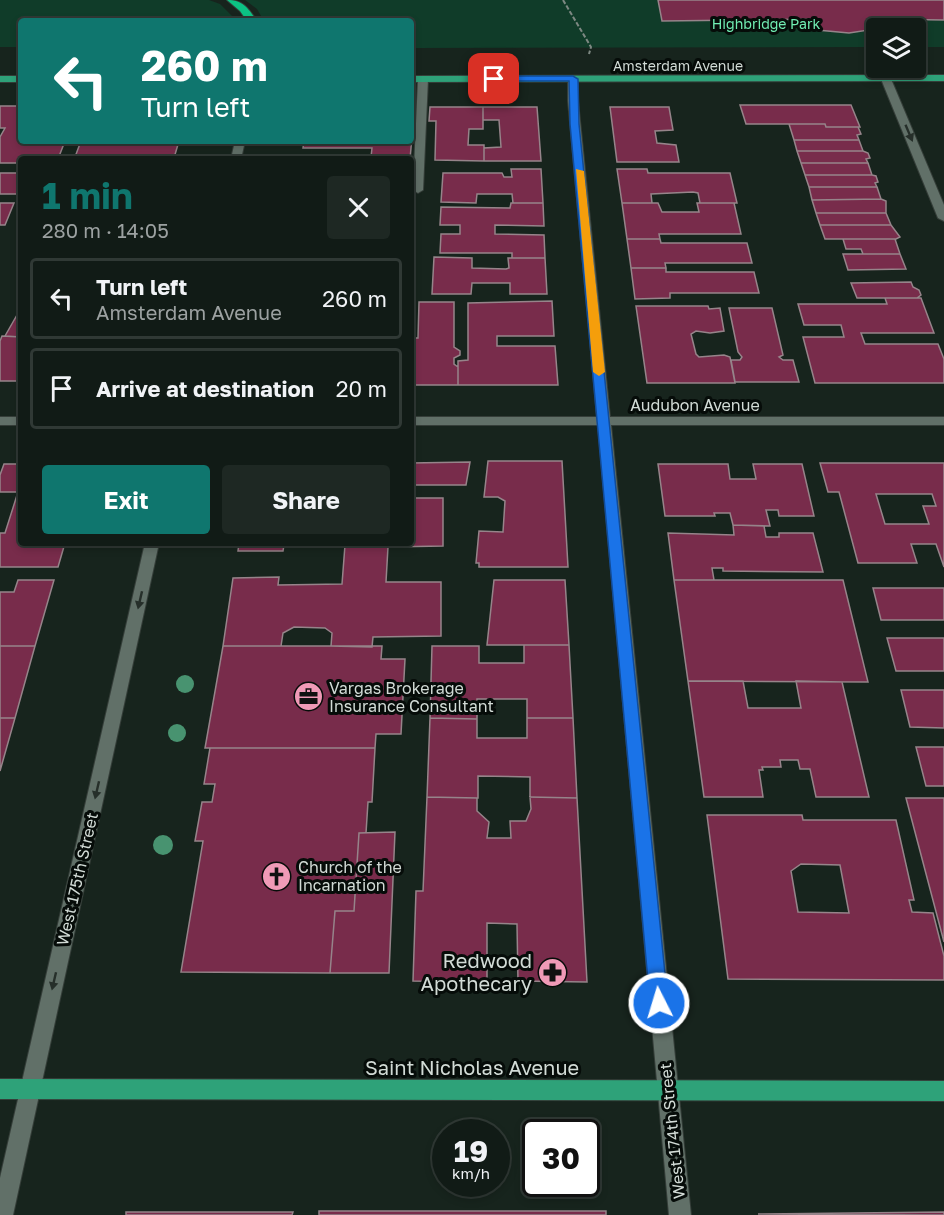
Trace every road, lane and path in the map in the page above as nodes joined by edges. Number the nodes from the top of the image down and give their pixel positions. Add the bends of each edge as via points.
1 (232, 0) edge
2 (563, 0) edge
3 (250, 18) edge
4 (589, 54) dead end
5 (944, 78) edge
6 (0, 79) edge
7 (18, 79) edge
8 (414, 79) edge
9 (423, 79) junction
10 (573, 79) junction
11 (886, 79) junction
12 (418, 190) dead end
13 (944, 218) edge
14 (0, 421) edge
15 (18, 421) edge
16 (414, 421) edge
17 (944, 421) edge
18 (603, 422) junction
19 (152, 546) edge
20 (0, 1089) edge
21 (29, 1089) junction
22 (668, 1090) junction
23 (944, 1090) edge
24 (2, 1215) edge
25 (680, 1215) edge

1 - 3 highway
2 - 4 path via 591,47
5 - 11 main road, Amsterdam Avenue
6 - 7 main road
8 - 9 main road, Amsterdam Avenue
9 - 10 main road, Amsterdam Avenue
9 - 12 street
10 - 11 main road, Amsterdam Avenue
10 - 18 street, West 174th Street
11 -> 13 street
14 - 15 street
16 - 18 street, Audubon Avenue
17 - 18 street, Audubon Avenue
18 - 22 street, West 174th Street
19 -> 21 street, West 175th Street
20 - 21 main road, Saint Nicholas Avenue
21 - 22 main road, Saint Nicholas Avenue
21 - 24 street, West 175th Street
22 - 23 main road, Saint Nicholas Avenue
22 - 25 street, West 174th Street

